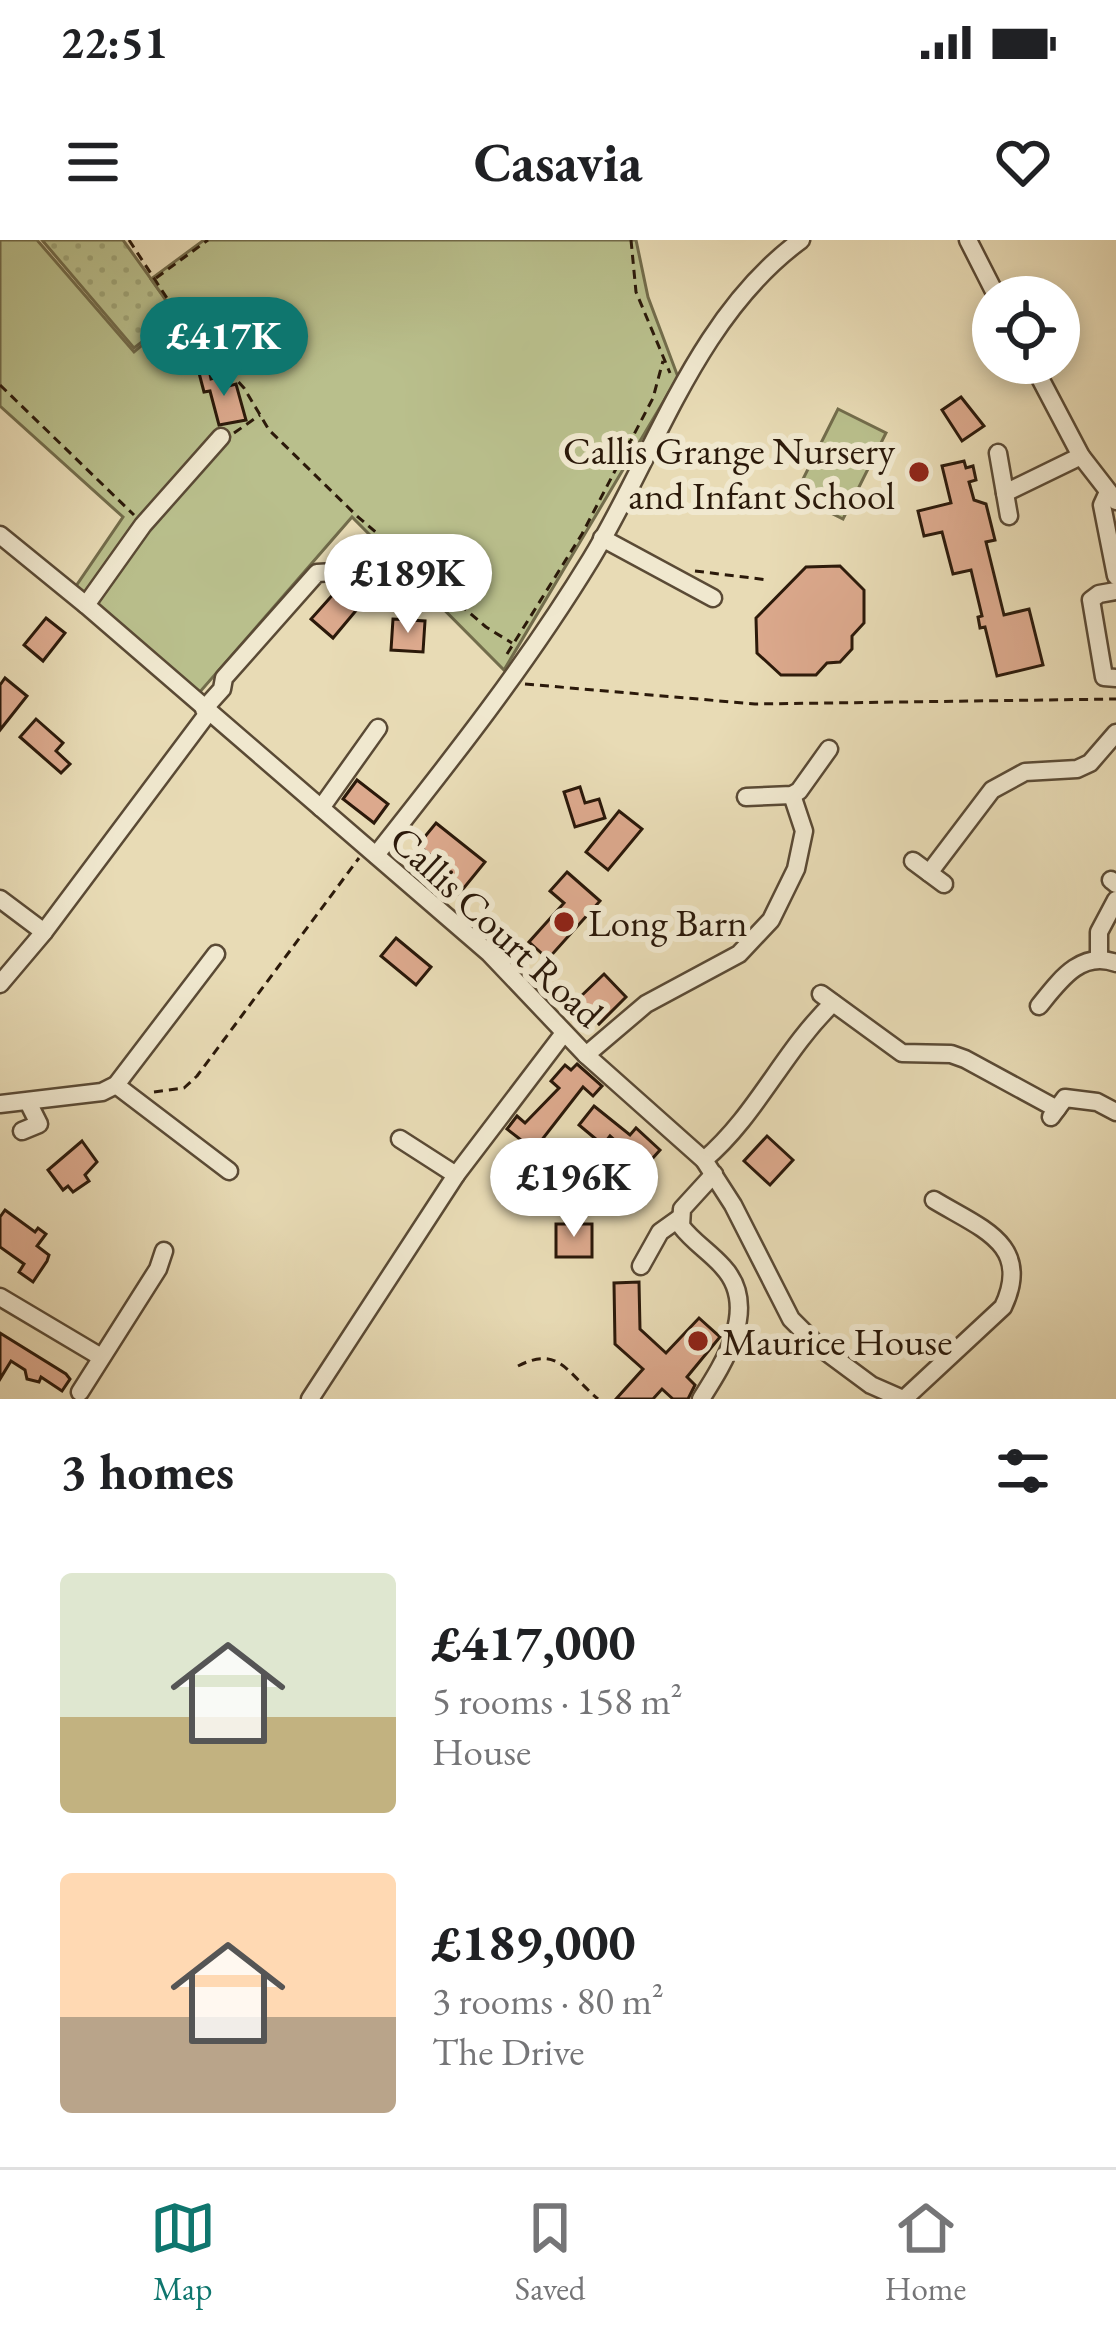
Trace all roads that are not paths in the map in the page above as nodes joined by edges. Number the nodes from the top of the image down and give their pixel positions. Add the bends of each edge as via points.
1 (801, 240) edge
2 (968, 240) edge
3 (778, 247) edge
4 (987, 276) edge
5 (1043, 384) edge
6 (221, 437) road end
7 (998, 453) dead end
8 (1081, 455) junction
9 (1005, 493) junction
10 (1112, 496) edge
11 (1010, 516) dead end
12 (0, 535) edge
13 (602, 538) junction
14 (1116, 576) edge
15 (1116, 591) edge
16 (364, 596) dead end
17 (713, 598) dead end
18 (86, 605) junction
19 (1116, 678) edge
20 (206, 711) junction
21 (378, 728) dead end
22 (1116, 733) edge
23 (821, 754) dead end
24 (792, 795) junction
25 (746, 799) dead end
26 (321, 808) junction
27 (371, 851) junction
28 (928, 873) dead end
29 (0, 899) edge
30 (1116, 901) edge
31 (44, 932) junction
32 (216, 954) dead end
33 (1108, 960) edge
34 (0, 984) edge
35 (1041, 996) dead end
36 (564, 1034) junction
37 (586, 1055) junction
38 (122, 1091) junction
39 (28, 1102) junction
40 (0, 1104) edge
41 (1116, 1112) edge
42 (22, 1131) dead end
43 (398, 1138) dead end
44 (709, 1167) junction
45 (229, 1172) dead end
46 (456, 1175) junction
47 (934, 1200) dead end
48 (681, 1217) junction
49 (164, 1251) dead end
50 (641, 1266) dead end
51 (0, 1297) edge
52 (100, 1357) junction
53 (80, 1392) dead end
54 (310, 1399) edge
55 (700, 1399) edge
56 (903, 1399) edge

1 - 3 street
2 - 4 street
3 - 13 street via 680,390
5 - 8 street
6 - 18 street
7 - 9 street
8 - 9 street
8 - 10 street
9 - 11 street
10 - 14 street via 1102,505
12 - 18 street, Callis Court Road
13 - 17 street
13 - 27 street via 512,682
15 - 19 street via 1091,600 1104,677
16 - 20 street via 335,572 317,573 224,678
18 - 20 street, Callis Court Road
20 - 26 street, Callis Court Road via 264,748
20 - 31 street
21 - 26 street
22 - 28 street via 1090,763 1025,772 992,790
23 - 24 street
24 - 25 street
24 - 37 street via 804,831 771,920 739,954 646,1004
26 - 27 street, Callis Court Road
27 - 36 street, Callis Court Road via 489,953
29 - 31 street
30 - 33 street via 1099,932
31 - 34 street
32 - 38 street
33 - 35 street via 1071,969
36 - 37 street, Callis Court Road
36 - 46 street
37 - 44 street, Callis Court Road
38 - 39 street
38 - 45 street
39 - 40 street
39 - 42 street via 39,1124
41 - 44 street via 1097,1102 1058,1108 951,1054 902,1053 827,999
43 - 46 street
44 - 48 street
44 - 56 street, Callis Court Road via 791,1319 871,1385
46 - 54 street
47 - 56 street via 1001,1243 1014,1269 1012,1289 1003,1307
48 - 50 street via 660,1232
48 - 55 street via 736,1291 734,1342
49 - 52 street
51 - 52 street
52 - 53 street

